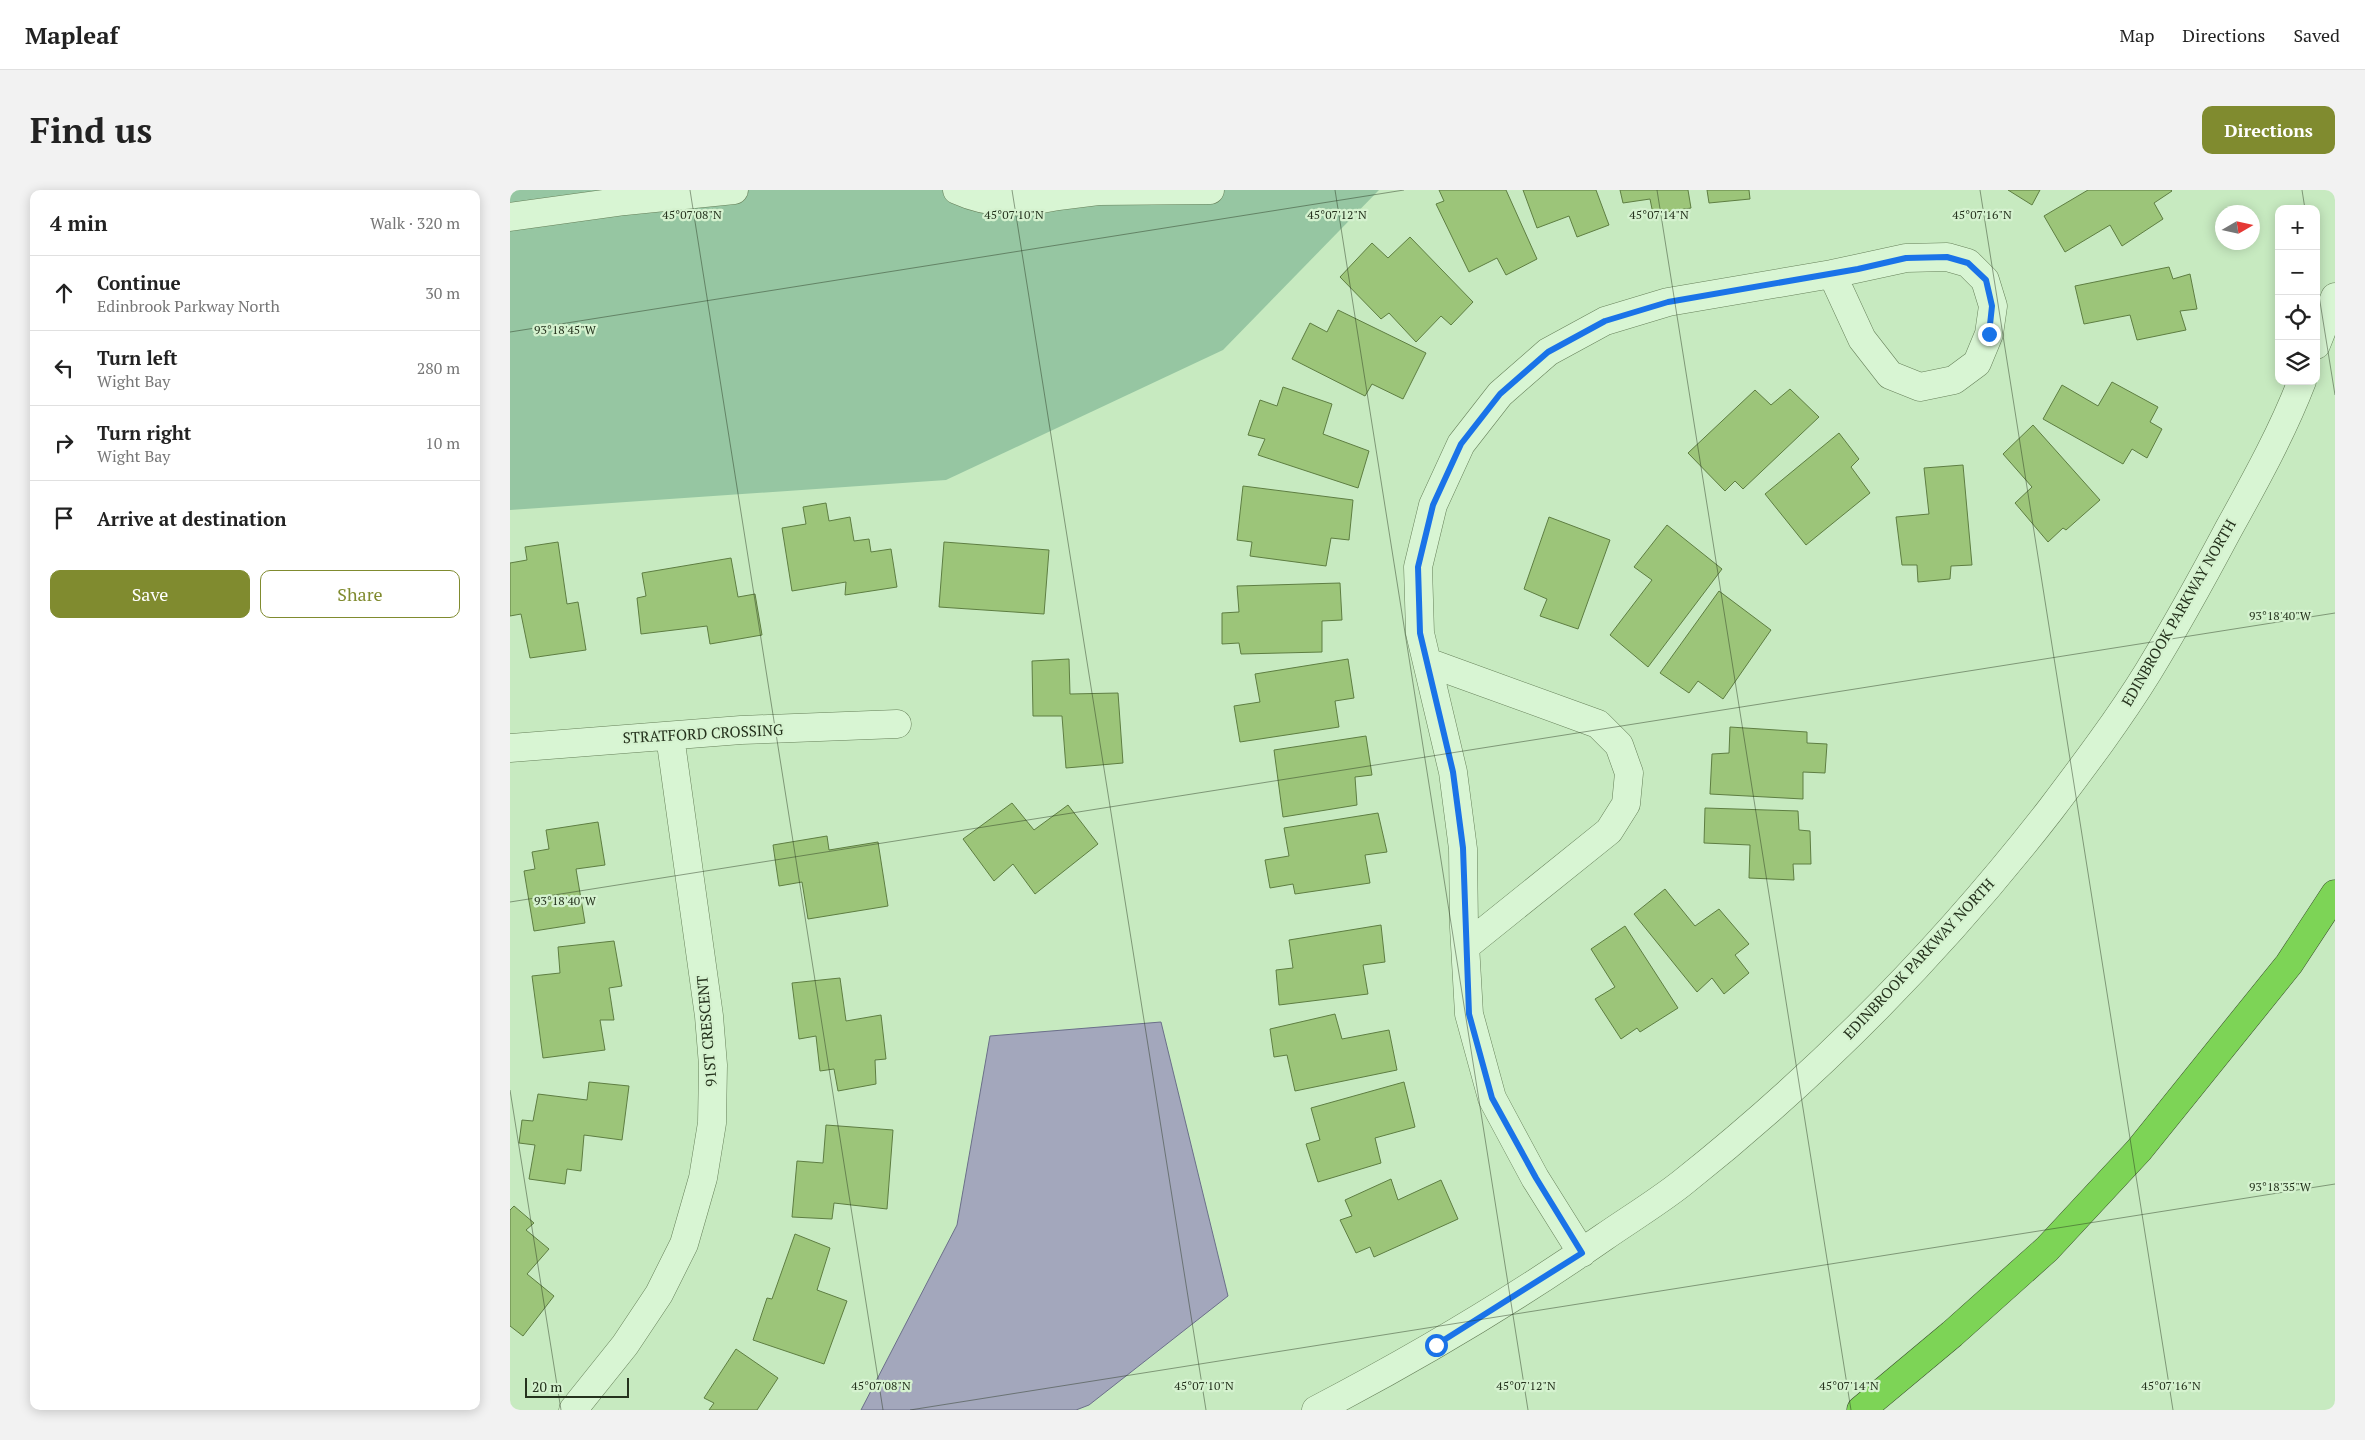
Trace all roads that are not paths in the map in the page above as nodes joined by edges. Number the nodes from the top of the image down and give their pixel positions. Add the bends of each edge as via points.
1 (734, 190) edge
2 (957, 190) edge
3 (1210, 190) edge
4 (1057, 193) edge
5 (510, 218) edge
6 (1832, 274) junction
7 (2335, 297) edge
8 (2318, 340) edge
9 (2300, 385) edge
10 (1426, 662) junction
11 (897, 724) dead end
12 (670, 736) junction
13 (510, 748) edge
14 (2335, 894) edge
15 (1466, 946) junction
16 (1582, 1253) junction
17 (573, 1410) edge
18 (1316, 1410) edge
19 (1861, 1410) edge

1 - 5 street via 625,201
2 - 4 street via 1000,202 1023,203
3 - 4 street
6 - 6 street via 1862,339 1890,374 1920,387 1954,380 1977,364 1989,334 1992,306 1986,280 1968,263 1947,257 1906,258
6 - 10 street via 1668,302 1605,321 1548,352 1500,394 1461,444 1433,505 1418,567 1420,633
7 - 8 street
9 - 16 street, EDINBROOK PARKWAY NORTH via 2199,585 2147,674 2089,759 2020,849 1877,1008 1773,1106 1680,1184
10 - 15 street via 1453,772 1463,848
10 - 15 street via 1598,724 1619,744 1629,773 1626,804 1609,831
11 - 12 street, STRATFORD CROSSING
12 - 13 street, STRATFORD CROSSING
12 - 17 street, 91ST CRESCENT via 709,1016 713,1065 712,1123 703,1178 684,1244 645,1316
14 - 19 highway via 2289,964 2139,1150 2047,1249
15 - 16 street via 1469,1014 1492,1098
16 - 18 street, EDINBROOK PARKWAY NORTH via 1436,1345

